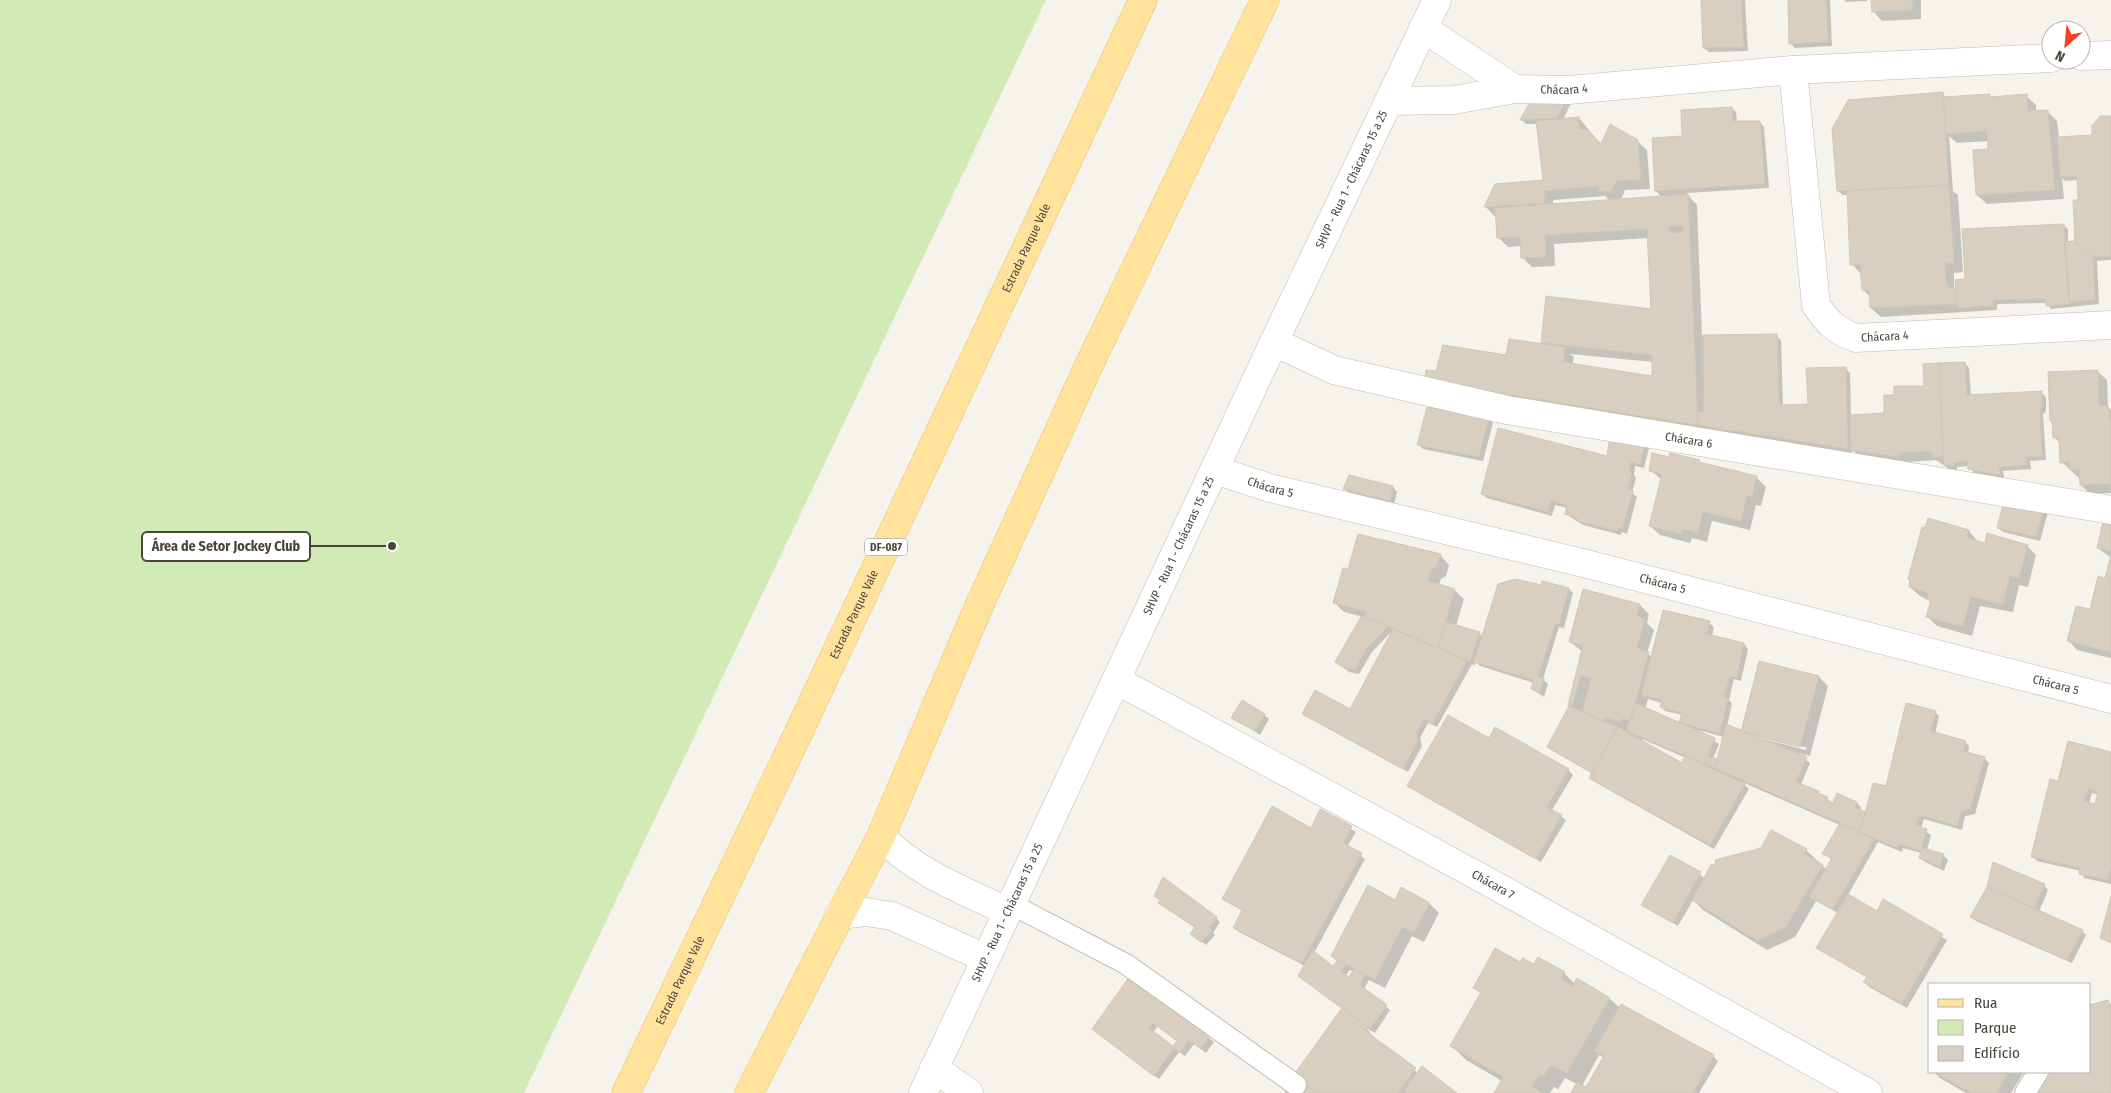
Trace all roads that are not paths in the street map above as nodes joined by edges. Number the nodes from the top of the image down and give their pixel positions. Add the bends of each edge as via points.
1 (1143, 0) edge
2 (1265, 0) edge
3 (1437, 0) edge
4 (1423, 28) junction
5 (2111, 55) edge
6 (2091, 56) edge
7 (2041, 58) edge
8 (1793, 70) junction
9 (1515, 89) junction
10 (1388, 101) junction
11 (2111, 325) edge
12 (1274, 342) junction
13 (1215, 470) junction
14 (2111, 510) edge
15 (1116, 680) junction
16 (2111, 699) edge
17 (881, 836) junction
18 (1009, 908) junction
19 (839, 915) junction
20 (985, 958) junction
21 (934, 1068) junction
22 (2037, 1073) edge
23 (1296, 1085) dead end
24 (626, 1093) edge
25 (749, 1093) edge
26 (923, 1093) edge
27 (969, 1093) edge
28 (1868, 1093) edge
29 (2026, 1093) edge

1 - 24 main road, Estrada Parque Vale / DF-087
2 - 17 main road via 1089,364 979,606
3 - 4 street, SHVP - Rua 1 - Chácaras 15 a 25
4 - 9 street
4 - 10 street, SHVP - Rua 1 - Chácaras 15 a 25
5 - 6 street
7 - 8 street, Chácara 4
8 - 9 street, Chácara 4 via 1570,90
8 - 11 street, Chácara 4 via 1816,305 1828,322 1842,333 1856,338
9 - 10 street, Chácara 4 via 1454,100
10 - 12 street, SHVP - Rua 1 - Chácaras 15 a 25
12 - 13 street, SHVP - Rua 1 - Chácaras 15 a 25
12 - 14 street, Chácara 6 via 1334,370 1507,410
13 - 15 street, SHVP - Rua 1 - Chácaras 15 a 25
13 - 16 street, Chácara 5 via 1270,488 1579,562
15 - 18 street, SHVP - Rua 1 - Chácaras 15 a 25
15 - 28 street, Chácara 7
17 - 18 street via 926,872
17 - 19 main road
18 - 20 street, SHVP - Rua 1 - Chácaras 15 a 25
18 - 23 lane via 1126,964
19 - 20 street via 866,912 892,916
19 - 25 main road
20 - 21 street, SHVP - Rua 1 - Chácaras 15 a 25
21 - 26 street, SHVP - Rua 1 - Chácaras 15 a 25
21 - 27 street
22 - 29 lane

